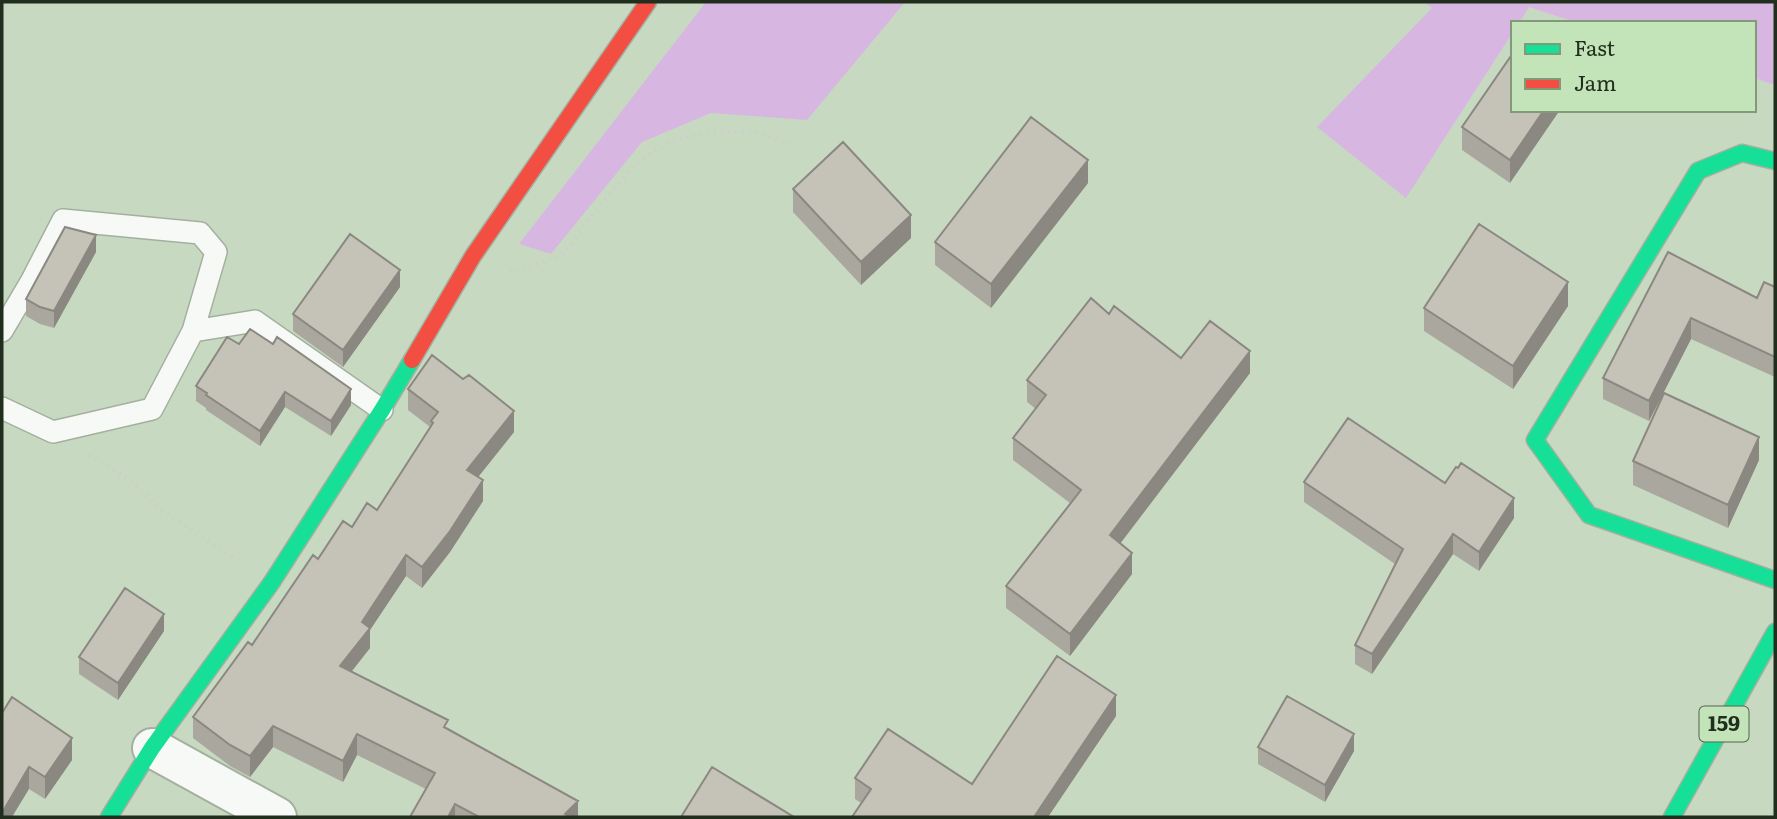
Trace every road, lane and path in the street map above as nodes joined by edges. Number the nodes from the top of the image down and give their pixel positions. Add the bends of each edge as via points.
1 (648, 2) edge
2 (791, 144) dead end
3 (1775, 161) edge
4 (473, 256) junction
5 (2, 331) edge
6 (193, 331) junction
7 (2, 408) edge
8 (382, 410) junction
9 (131, 481) dead end
10 (1775, 580) edge
11 (272, 582) junction
12 (1769, 655) edge
13 (152, 748) junction
14 (109, 817) edge
15 (277, 817) edge
16 (1672, 817) edge

1 - 4 main road
2 - 4 path via 757,132 712,131 670,142 640,160 564,254 514,273
3 - 10 main road via 1742,153 1698,171 1535,440 1589,515
4 - 8 main road
5 - 6 lane via 63,220 200,233 216,252
6 - 7 lane via 152,409 53,432
6 - 8 lane via 255,321
8 - 11 main road
9 - 11 path via 162,510
11 - 13 main road
12 - 16 main road, 159
13 - 14 main road
13 - 15 street

